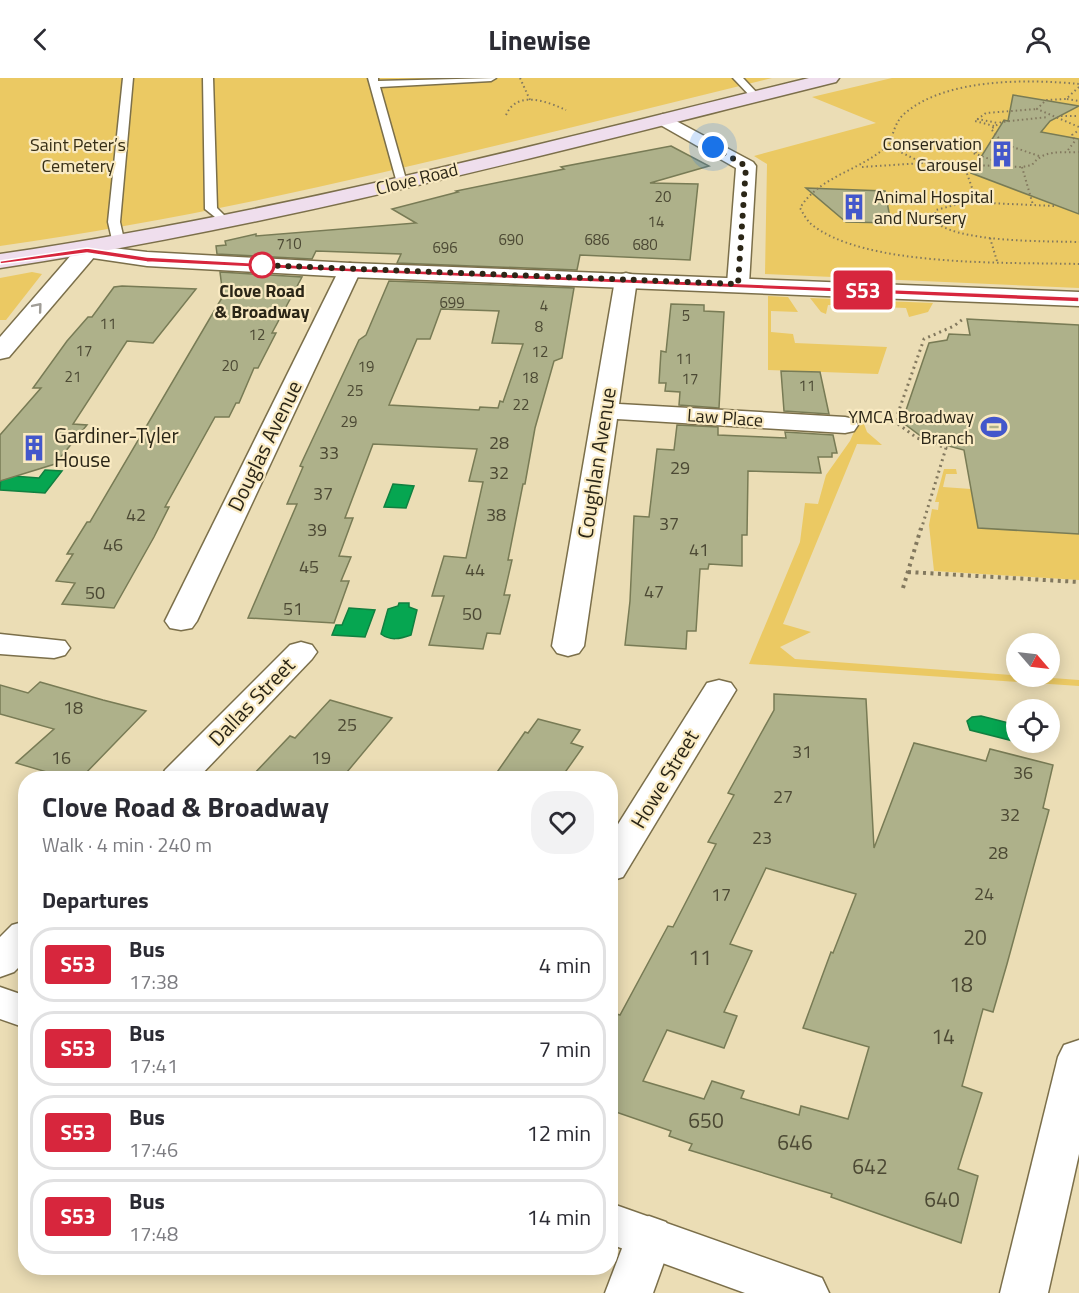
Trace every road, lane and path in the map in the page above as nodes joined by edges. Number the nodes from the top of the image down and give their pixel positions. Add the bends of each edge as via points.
1 (128, 78) edge
2 (208, 78) edge
3 (491, 78) edge
4 (520, 78) edge
5 (738, 78) edge
6 (830, 78) edge
7 (1060, 78) edge
8 (1002, 79) edge
9 (374, 81) edge
10 (1079, 84) edge
11 (755, 96) junction
12 (1066, 99) junction
13 (530, 100) junction
14 (1079, 101) edge
15 (1037, 109) junction
16 (566, 110) dead end
17 (506, 115) dead end
18 (1061, 116) junction
19 (1079, 116) edge
20 (1048, 117) junction
21 (977, 118) junction
22 (663, 119) junction
23 (999, 123) junction
24 (994, 126) junction
25 (1079, 128) edge
26 (890, 143) junction
27 (981, 151) dead end
28 (1067, 151) junction
29 (1079, 152) edge
30 (1039, 156) junction
31 (923, 163) junction
32 (964, 165) junction
33 (1013, 167) junction
34 (1022, 167) junction
35 (859, 168) junction
36 (402, 183) junction
37 (977, 202) junction
38 (1033, 205) junction
39 (1054, 206) dead end
40 (225, 222) junction
41 (990, 238) junction
42 (1079, 242) edge
43 (119, 244) junction
44 (87, 250) junction
45 (0, 261) edge
46 (997, 261) junction
47 (1079, 264) edge
48 (350, 270) junction
49 (626, 280) junction
50 (738, 284) junction
51 (1079, 299) edge
52 (961, 311) dead end
53 (0, 352) edge
54 (605, 411) junction
55 (845, 425) dead end
56 (908, 572) junction
57 (1079, 582) edge
58 (903, 588) dead end
59 (181, 621) dead end
60 (0, 644) edge
61 (568, 646) dead end
62 (54, 648) dead end
63 (301, 651) dead end
64 (719, 690) dead end
65 (185, 771) edge
66 (618, 855) edge
67 (18, 943) edge
68 (0, 962) edge
69 (0, 1003) edge
70 (18, 1009) edge
71 (1079, 1057) edge
72 (630, 1230) edge
73 (630, 1293) edge
74 (805, 1293) edge
75 (1024, 1293) edge

1 - 43 lane via 114,222
2 - 40 lane via 211,209
3 - 9 lane
4 - 13 path
5 - 11 lane
6 - 11 main road, Clove Road
7 - 10 path
8 - 10 path
8 - 26 path via 958,86 920,102 896,123
9 - 36 lane
10 - 12 path
11 - 22 main road, Clove Road
12 - 14 path
12 - 15 path via 1046,100
13 - 16 path
13 - 17 path via 511,106
15 - 20 path
15 - 21 path via 986,113
18 - 19 path
18 - 20 path
18 - 25 path
20 - 23 path
21 - 23 path
21 - 24 path via 976,122
22 - 36 main road, Clove Road
22 - 50 street via 746,166
23 - 24 path
24 - 30 path via 991,133 1006,145
25 - 28 path
26 - 31 path
26 - 35 path
27 - 33 path via 973,153
28 - 29 path
28 - 30 path
30 - 34 path via 1032,165
31 - 32 path
31 - 35 path
32 - 33 path
32 - 37 path
33 - 34 path
34 - 38 path
35 - 46 path via 805,195 800,208 810,223 834,237 877,250
36 - 40 main road, Clove Road
37 - 38 path
37 - 41 path via 942,207 933,214 934,223 958,234
38 - 39 path
40 - 43 main road, Clove Road
41 - 42 path
41 - 46 path
43 - 44 main road, Clove Road
44 - 45 main road, Clove Road
44 - 48 street via 147,259
53 -> 44 street
46 - 47 path
48 - 49 street
48 - 59 street, Douglas Avenue
49 - 50 street
49 - 54 street, Coughlan Avenue
50 - 51 street
52 - 56 path via 963,319 959,324 924,339 898,413 898,424 908,433 946,448
54 - 55 street, Law Place
54 - 61 street, Coughlan Avenue
56 - 57 path
56 - 58 path
60 - 62 street
63 - 65 street, Dallas Street
64 - 66 street, Howe Street
67 - 68 street
69 - 70 street
71 - 75 street
72 - 73 street
72 - 74 street

